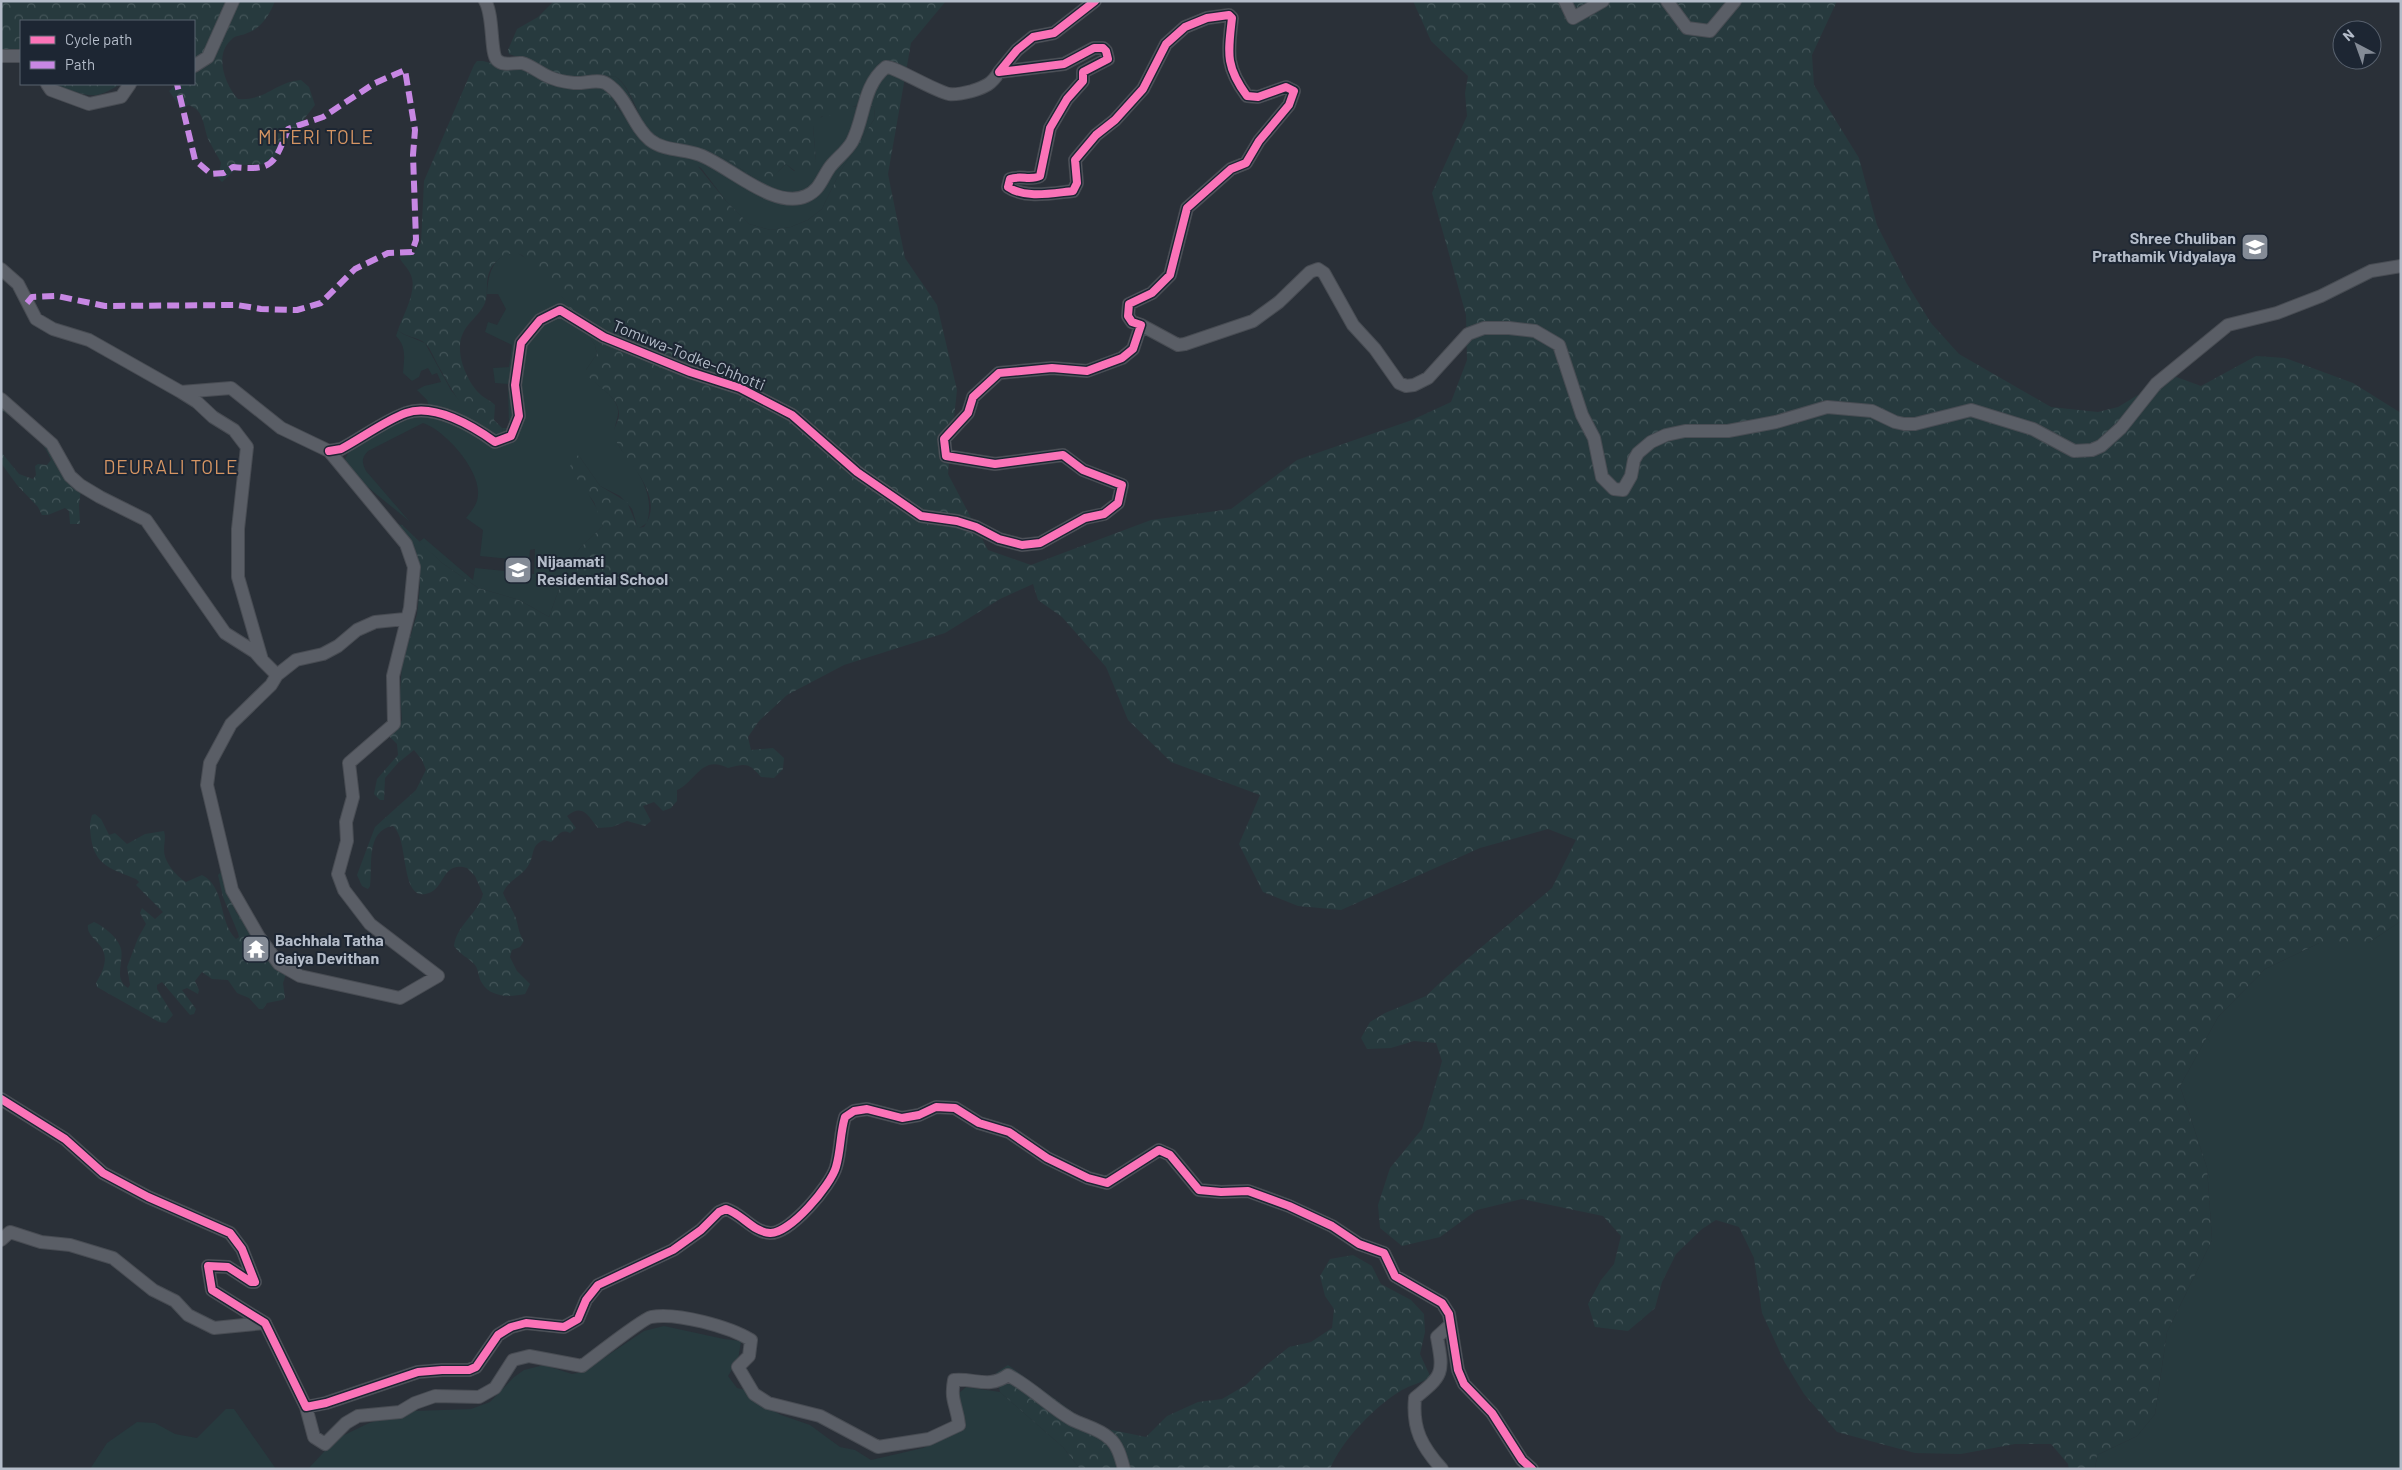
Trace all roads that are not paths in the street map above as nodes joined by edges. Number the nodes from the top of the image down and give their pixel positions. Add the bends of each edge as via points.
1 (232, 1) edge
2 (485, 1) edge
3 (1095, 1) edge
4 (1565, 1) edge
5 (1603, 1) edge
6 (1667, 1) edge
7 (1735, 1) edge
8 (1, 56) edge
9 (20, 56) edge
10 (195, 65) edge
11 (999, 72) junction
12 (48, 85) edge
13 (129, 85) edge
14 (2401, 266) edge
15 (1, 269) edge
16 (1141, 325) junction
17 (181, 392) junction
18 (1, 399) edge
19 (329, 451) junction
20 (405, 619) junction
21 (262, 660) junction
22 (277, 675) junction
23 (1, 1099) edge
24 (1, 1240) edge
25 (265, 1323) junction
26 (1450, 1325) junction
27 (306, 1407) junction
28 (1124, 1469) edge
29 (1442, 1469) edge
30 (1532, 1469) edge

1 - 10 street via 208,57
2 - 11 street via 494,55 498,61 524,64 545,76 563,81 605,82 620,96 641,130 655,143 704,156 757,188 792,198 812,193 845,152 855,136 866,98 886,67 952,94 983,89
3 - 11 street via 1054,33 1032,36
4 - 5 street via 1573,18
6 - 7 street via 1687,28 1710,31
8 - 9 street
11 - 16 street via 1064,64 1094,48 1103,48 1108,59 1083,72 1083,81 1067,99 1050,128 1040,176 1033,180 1018,176 1010,180 1008,187 1024,194 1073,191 1075,160 1144,89 1166,44 1185,27 1207,18 1229,15 1232,18 1229,43 1231,71 1247,96 1258,97 1286,88 1294,91 1288,105 1246,163 1231,169 1187,208 1170,275 1152,293 1129,304 1128,316 1132,322
12 - 13 street via 51,90 89,104 121,97
14 - 16 street via 2371,271 2277,313 2228,324 2156,384 2120,428 2092,450 2074,451 2032,429 1970,410 1904,424 1872,411 1826,407 1776,422 1666,435 1650,442 1638,453 1623,490 1614,489 1602,477 1597,448 1582,415 1562,352 1552,340 1535,331 1509,328 1475,330 1428,378 1406,386 1399,383 1353,325 1318,268 1254,320 1185,344 1178,345
15 - 17 street via 18,284 36,319 53,330 89,340
16 - 19 street, Tomuwa-Todke-Chhotti via 1133,349 1122,358 1087,371 1052,368 999,373 973,397 968,413 944,439 946,456 995,464 1063,455 1084,470 1122,486 1118,503 1104,514 1085,518 1040,543 1022,545 957,521 920,516 857,472 792,415 740,388 690,372 604,337 560,310 540,320 521,343 515,385 519,416 511,436 495,442 472,426 427,410 406,413 341,449
17 - 19 street via 231,388 281,428
17 - 21 street via 234,430 247,447 238,529 238,577
18 - 21 street via 52,444 70,476 80,485 146,520 225,633
19 - 20 street via 406,544 414,567 410,608
20 - 22 street via 374,622 323,654 296,660
20 - 22 street via 393,676 394,724 349,763 353,797 338,874 344,890 370,924 438,976 400,998 300,976 279,964 232,890 207,785 210,763 231,724 271,686
21 - 22 street
23 - 25 street via 65,1139 103,1173 230,1233 242,1248 255,1282 228,1267 208,1266 212,1290
24 - 25 street via 10,1232 113,1258 153,1290 175,1301 188,1315 214,1328
25 - 27 street
26 - 27 street via 1449,1314 1442,1303 1395,1276 1384,1253 1359,1244 1332,1226 1289,1206 1248,1191 1199,1190 1170,1155 1159,1150 1107,1183 1088,1178 1053,1161 1009,1132 979,1123 955,1108 936,1107 902,1118 866,1109 845,1117 831,1181 789,1226 771,1233 760,1230 726,1209 673,1250 598,1284 578,1319 564,1327 526,1323 511,1327 498,1335 476,1367 469,1370 418,1372
26 - 29 street via 1437,1337 1442,1361 1437,1380 1415,1398 1414,1411 1415,1427
26 - 30 street via 1458,1370 1464,1384 1492,1413 1522,1460
27 - 28 street via 314,1437 325,1444 358,1416 400,1412 435,1396 479,1397 495,1388 512,1360 528,1356 582,1366 650,1317 683,1318 736,1331 752,1340 749,1356 738,1367 754,1394 768,1403 820,1416 878,1447 929,1439 959,1425 951,1396 954,1380 990,1384 1008,1375 1026,1384 1072,1419 1111,1439

